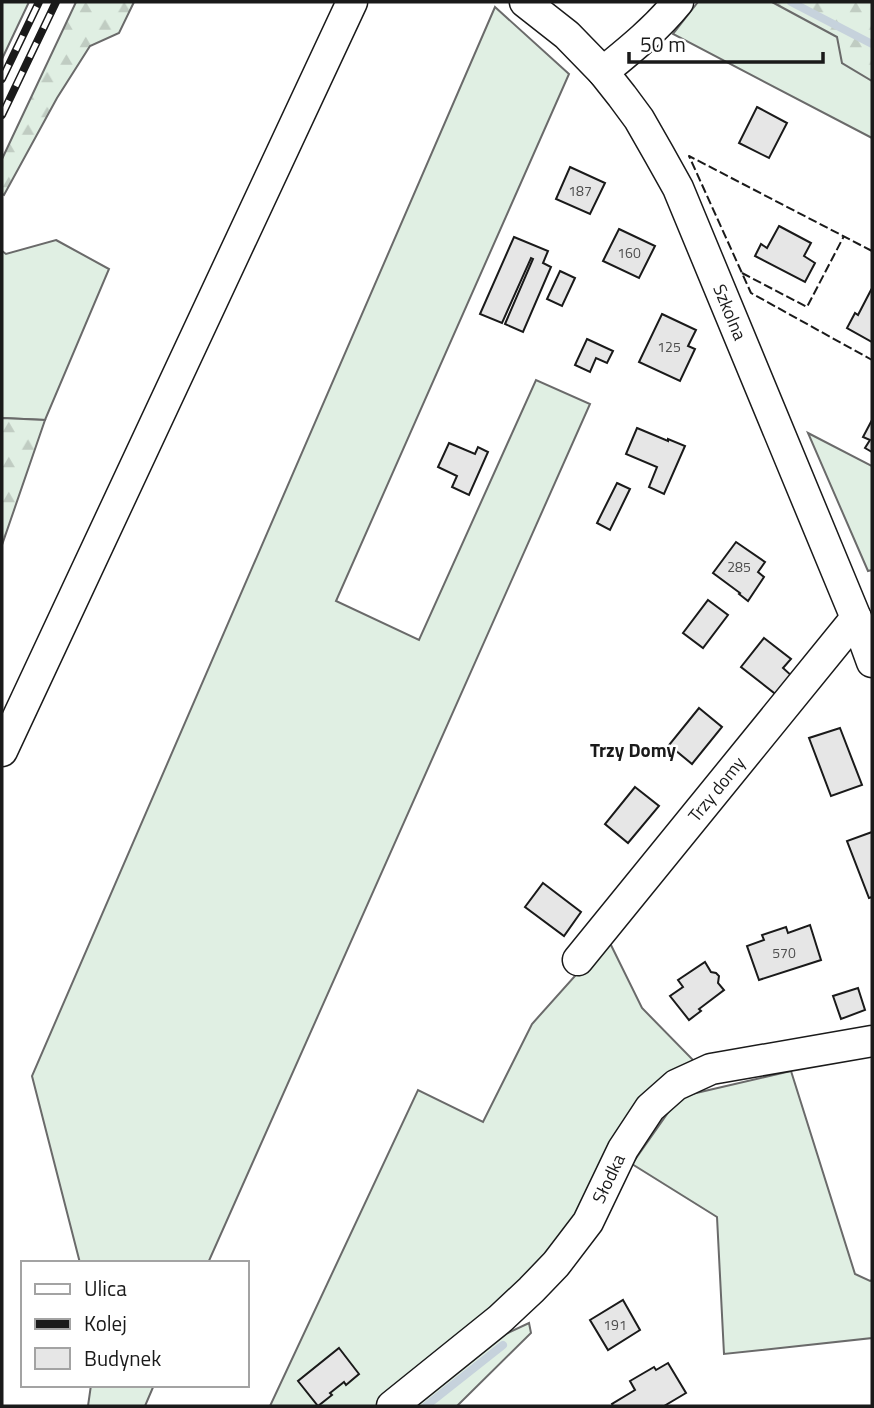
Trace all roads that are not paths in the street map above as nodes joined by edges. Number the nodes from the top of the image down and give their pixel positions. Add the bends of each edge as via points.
1 (352, 2) edge
2 (525, 2) edge
3 (678, 2) edge
4 (603, 72) junction
5 (856, 618) junction
6 (872, 662) edge
7 (2, 751) edge
8 (578, 960) dead end
9 (872, 1041) edge
10 (392, 1406) edge

1 - 7 street
2 - 4 street, Szkolna
3 - 4 street
4 - 5 street, Szkolna via 639,120 678,188
5 - 6 street, Szkolna
5 - 8 street, Trzy domy
9 - 10 street, Słodka via 712,1069 676,1085 650,1108 588,1222 556,1264 500,1319

